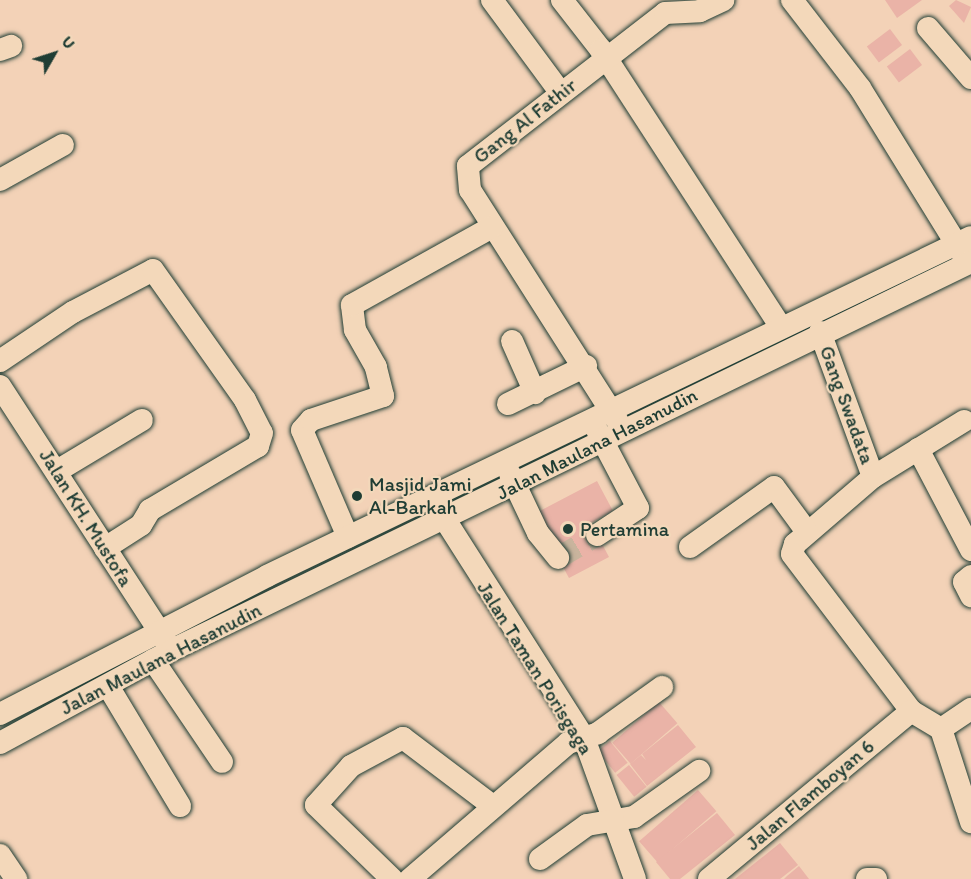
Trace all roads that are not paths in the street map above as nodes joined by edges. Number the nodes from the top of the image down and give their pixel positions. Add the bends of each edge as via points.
1 (492, 0) edge
2 (561, 0) edge
3 (724, 0) edge
4 (792, 0) edge
5 (928, 28) dead end
6 (606, 60) junction
7 (971, 78) edge
8 (560, 92) junction
9 (63, 146) dead end
10 (0, 180) edge
11 (492, 227) junction
12 (954, 234) edge
13 (970, 263) edge
14 (771, 312) junction
15 (820, 332) junction
16 (512, 341) dead end
17 (734, 348) junction
18 (0, 361) edge
19 (588, 369) junction
20 (746, 370) junction
21 (0, 386) edge
22 (535, 393) junction
23 (508, 404) dead end
24 (602, 408) junction
25 (142, 420) dead end
26 (964, 421) dead end
27 (624, 431) junction
28 (604, 442) junction
29 (918, 449) junction
30 (505, 464) junction
31 (57, 471) junction
32 (873, 477) junction
33 (516, 486) junction
34 (432, 498) junction
35 (444, 519) junction
36 (807, 532) junction
37 (597, 535) tunnel mouth
38 (348, 537) junction
39 (690, 547) dead end
40 (105, 548) junction
41 (971, 550) edge
42 (558, 558) dead end
43 (971, 576) edge
44 (971, 596) edge
45 (156, 626) junction
46 (162, 655) junction
47 (108, 686) junction
48 (662, 687) dead end
49 (971, 709) edge
50 (911, 711) junction
51 (0, 714) edge
52 (941, 729) junction
53 (584, 738) junction
54 (0, 743) edge
55 (222, 762) dead end
56 (699, 771) dead end
57 (493, 806) junction
58 (180, 807) dead end
59 (618, 822) junction
60 (971, 822) edge
61 (0, 855) edge
62 (540, 860) dead end
63 (15, 879) edge
64 (392, 879) edge
65 (410, 879) edge
66 (634, 879) edge
67 (709, 879) edge
68 (867, 879) edge
69 (876, 879) edge

1 - 8 street
2 - 6 street
3 - 6 street, Gang Al Fathir via 700,11 665,13
4 - 12 street via 860,88
5 - 7 street
6 - 8 street, Gang Al Fathir
6 - 14 street
8 - 11 street, Gang Al Fathir via 468,166 470,190
9 - 10 street
11 - 19 street, Gang Al Fathir
11 - 38 street via 352,305 356,330 376,367 383,396 307,423 302,438
12 - 13 street
12 - 14 street, Jalan Maulana Hasanudin
13 - 15 street, Jalan Maulana Hasanudin
14 - 17 street, Jalan Maulana Hasanudin
15 - 20 street, Jalan Maulana Hasanudin
15 - 32 street, Gang Swadata
16 - 22 street
17 - 20 street
17 - 24 street, Jalan Maulana Hasanudin
18 - 40 street via 73,312 153,270 244,400 262,433 258,446 150,510 141,525
19 - 22 street
19 - 24 street, Gang Al Fathir
20 - 27 street, Jalan Maulana Hasanudin
21 - 31 street, Jalan KH. Mustofa
22 - 23 street
24 - 27 street, Gang Al Fathir
24 - 28 street
24 - 30 street, Jalan Maulana Hasanudin
25 - 31 street
26 - 29 street
27 - 28 street, Jalan Maulana Hasanudin
28 - 33 street, Jalan Maulana Hasanudin
28 - 37 street via 638,508
29 - 32 street
29 - 41 street
30 - 33 street
30 - 34 street, Jalan Maulana Hasanudin
31 - 40 street, Jalan KH. Mustofa
32 - 36 street
33 - 35 street, Jalan Maulana Hasanudin
33 - 42 street via 538,533
34 - 35 street, Jalan Taman Porisgaga
34 - 38 street, Jalan Maulana Hasanudin
35 - 46 street, Jalan Maulana Hasanudin
35 - 53 street, Jalan Taman Porisgaga
36 - 39 street via 774,487
36 - 50 street via 793,548 795,559
38 - 45 street, Jalan Maulana Hasanudin
40 - 45 street, Jalan KH. Mustofa
43 - 44 street via 964,582
45 - 46 street, Jalan KH. Mustofa
45 - 51 street, Jalan Maulana Hasanudin
46 - 47 street, Jalan Maulana Hasanudin
46 - 55 street, Jalan KH. Mustofa
47 - 54 street, Jalan Maulana Hasanudin
47 - 58 street
48 - 53 street
49 - 52 street
50 - 52 street
50 - 67 street, Jalan Flamboyan 6
52 - 60 street
53 - 57 street via 568,743
53 - 59 street, Jalan Taman Porisgaga
56 - 59 street via 634,817
57 - 64 street via 404,738 351,766 316,805
57 - 65 street
59 - 62 street via 587,825
59 - 66 street, Jalan Taman Porisgaga
61 - 63 street
68 - 69 street

